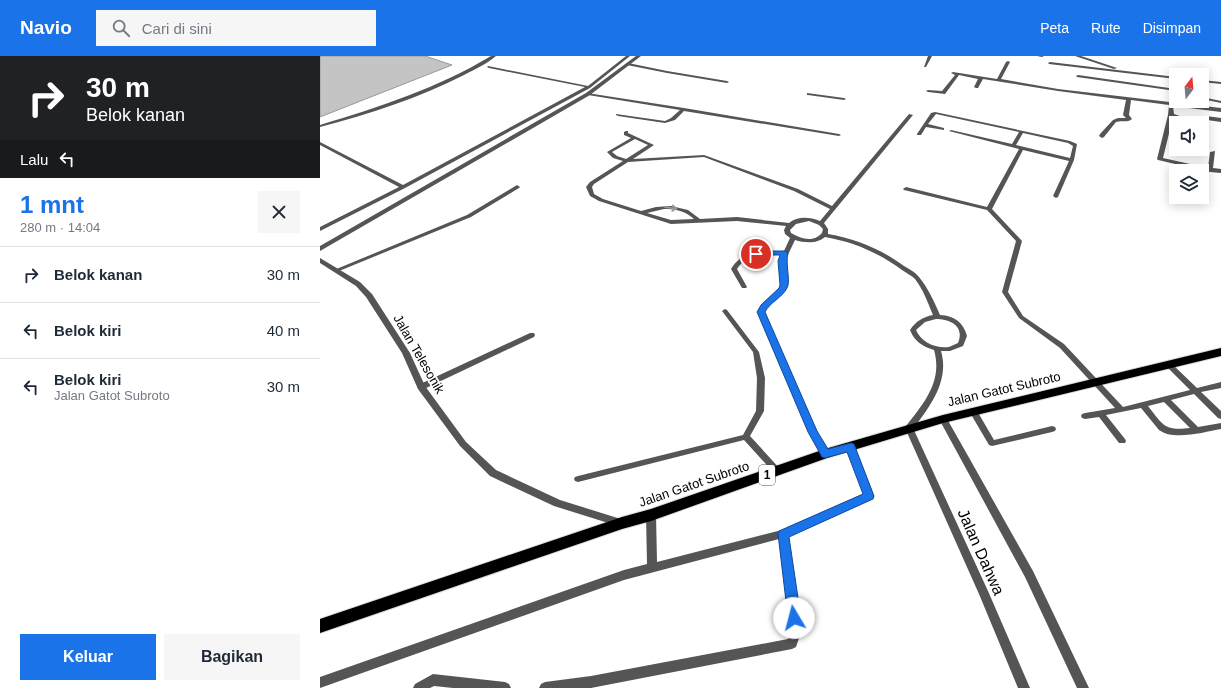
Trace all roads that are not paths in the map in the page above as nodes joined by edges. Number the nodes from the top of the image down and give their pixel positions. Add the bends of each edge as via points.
1 (494, 56) edge
2 (628, 56) edge
3 (639, 56) edge
4 (930, 56) edge
5 (1077, 56) edge
6 (1008, 62) dead end
7 (1050, 63) dead end
8 (628, 64) junction
9 (925, 66) dead end
10 (489, 67) dead end
11 (1121, 71) junction
12 (1078, 76) dead end
13 (1169, 77) edge
14 (981, 78) junction
15 (998, 81) junction
16 (727, 82) dead end
17 (1209, 82) edge
18 (1221, 83) edge
19 (1077, 85) dead end
20 (589, 87) junction
21 (976, 87) dead end
22 (1169, 89) edge
23 (928, 90) dead end
24 (1077, 92) junction
25 (588, 94) junction
26 (808, 94) dead end
27 (1129, 98) junction
28 (844, 99) dead end
29 (1209, 99) edge
30 (1221, 102) edge
31 (1169, 103) edge
32 (1171, 108) edge
33 (1207, 108) edge
34 (684, 109) junction
35 (1221, 110) edge
36 (618, 115) dead end
37 (1171, 115) junction
38 (912, 116) dead end
39 (1174, 116) edge
40 (1209, 118) edge
41 (1221, 120) edge
42 (925, 125) junction
43 (320, 126) edge
44 (942, 129) dead end
45 (951, 131) dead end
46 (626, 132) dead end
47 (1021, 132) junction
48 (919, 134) dead end
49 (839, 135) dead end
50 (1102, 136) dead end
51 (634, 138) junction
52 (320, 143) edge
53 (1013, 146) junction
54 (1022, 148) junction
55 (1213, 152) dead end
56 (1072, 160) junction
57 (626, 161) junction
58 (1210, 169) junction
59 (1221, 171) edge
60 (403, 187) junction
61 (518, 187) dead end
62 (906, 189) dead end
63 (1056, 196) dead end
64 (832, 208) junction
65 (989, 209) junction
66 (640, 213) junction
67 (699, 221) junction
68 (821, 223) junction
69 (789, 225) junction
70 (320, 229) edge
71 (826, 235) junction
72 (793, 238) junction
73 (320, 249) edge
74 (785, 253) junction
75 (320, 260) edge
76 (337, 270) junction
77 (744, 287) dead end
78 (725, 311) dead end
79 (938, 316) junction
80 (532, 335) dead end
81 (937, 349) junction
82 (1221, 352) edge
83 (1169, 365) junction
84 (1097, 382) junction
85 (1221, 385) edge
86 (421, 388) junction
87 (1196, 391) junction
88 (1165, 399) junction
89 (1142, 404) junction
90 (1121, 410) junction
91 (973, 411) junction
92 (1100, 413) junction
93 (1085, 416) dead end
94 (1221, 416) edge
95 (943, 419) junction
96 (1221, 426) edge
97 (909, 428) junction
98 (1052, 429) dead end
99 (1196, 430) junction
100 (746, 437) junction
101 (1122, 441) dead end
102 (851, 447) junction
103 (825, 454) junction
104 (778, 472) junction
105 (578, 479) dead end
106 (651, 515) junction
107 (622, 523) junction
108 (783, 534) junction
109 (652, 568) junction
110 (320, 626) edge
111 (320, 683) edge
112 (418, 688) edge
113 (505, 688) edge
114 (545, 688) edge
115 (1024, 688) edge
116 (1083, 688) edge

1 - 43 lane via 449,80 401,100
2 - 20 lane
3 - 8 street
4 - 9 lane
5 - 11 lane
6 - 15 street
7 - 11 lane
8 - 16 lane
8 - 25 street
10 - 20 lane
11 - 13 lane
12 - 22 lane
14 - 15 street
14 - 21 street
14 - 23 street via 955,74 943,93
15 - 24 street
17 - 18 lane
19 - 24 street
20 - 60 lane
24 - 27 street
25 - 34 lane
25 - 73 street
26 - 28 lane
27 - 31 street
27 - 50 street via 1126,115 1129,119 1113,121
29 - 30 lane
32 - 37 street
33 - 35 street
34 - 36 lane via 666,122
34 - 49 lane
37 - 39 street
37 - 58 street via 1160,159
38 - 64 lane via 846,196
40 - 41 street
42 - 44 lane
42 - 47 lane via 935,113
42 - 48 lane
45 - 53 lane
46 - 51 lane
47 - 53 lane
47 - 56 lane via 1072,142 1075,145
51 - 57 lane via 609,152
51 - 57 lane via 652,144
52 - 60 lane
53 - 54 lane
54 - 56 lane
54 - 65 lane
55 - 58 street
56 - 63 lane
57 - 64 lane via 704,156 796,190
57 - 66 lane via 592,183 589,187 590,192 601,200
58 - 59 street
60 - 70 lane
61 - 76 lane via 468,216
62 - 65 lane
64 - 68 lane
65 - 84 lane via 1019,241 1006,290 1010,300 1021,317 1062,346
66 - 67 lane via 671,222
66 -> 67 lane via 665,207 690,211
67 - 69 lane via 737,219
68 - 69 lane via 810,219 798,220
68 - 71 lane via 826,227
69 - 72 lane via 788,234
71 - 72 lane via 815,241 799,241
71 - 79 lane via 860,243 899,264 917,278
72 - 74 lane
74 - 77 lane via 754,254 742,258 734,269
74 - 103 lane via 782,261 783,289 761,312
75 - 76 street, Jalan Telesonik
76 - 86 street, Jalan Telesonik via 358,284 369,296 406,353
78 - 100 lane via 756,352 759,365 760,411
79 - 81 lane via 926,317 917,322 914,330 916,338 924,345
79 - 81 lane via 951,320 961,327 964,336 961,344 950,349
80 - 86 lane
81 - 97 lane via 941,358 938,380 928,404
82 - 83 highway, Jalan Gatot Subroto / 1
83 - 84 highway, Jalan Gatot Subroto / 1
83 - 87 lane
84 - 90 lane
84 - 91 highway, Jalan Gatot Subroto / 1
85 - 87 lane
86 - 107 street, Jalan Telesonik via 463,444 493,473 557,503
87 - 88 lane
87 - 94 lane
88 - 89 lane
88 - 99 lane
89 - 90 lane
89 - 99 lane via 1165,430
90 - 92 lane
91 - 95 highway, Jalan Gatot Subroto / 1
91 - 98 lane via 992,443
92 - 93 lane
92 - 101 lane
95 - 97 highway, Jalan Gatot Subroto / 1
95 - 116 street via 1029,574
96 - 99 lane
97 - 102 highway, Jalan Gatot Subroto / 1
97 - 115 street, Jalan Dahwa
100 - 104 lane
100 - 105 lane
102 - 103 highway, Jalan Gatot Subroto / 1
102 - 108 street via 869,496
103 - 104 highway, Jalan Gatot Subroto / 1
104 - 106 highway, Jalan Gatot Subroto / 1
106 - 107 highway, Jalan Gatot Subroto / 1
106 - 109 street
107 - 110 highway, Jalan Gatot Subroto / 1
108 - 109 street
108 - 114 street via 796,632 792,643
109 - 111 street via 624,575
112 - 113 street via 433,680

